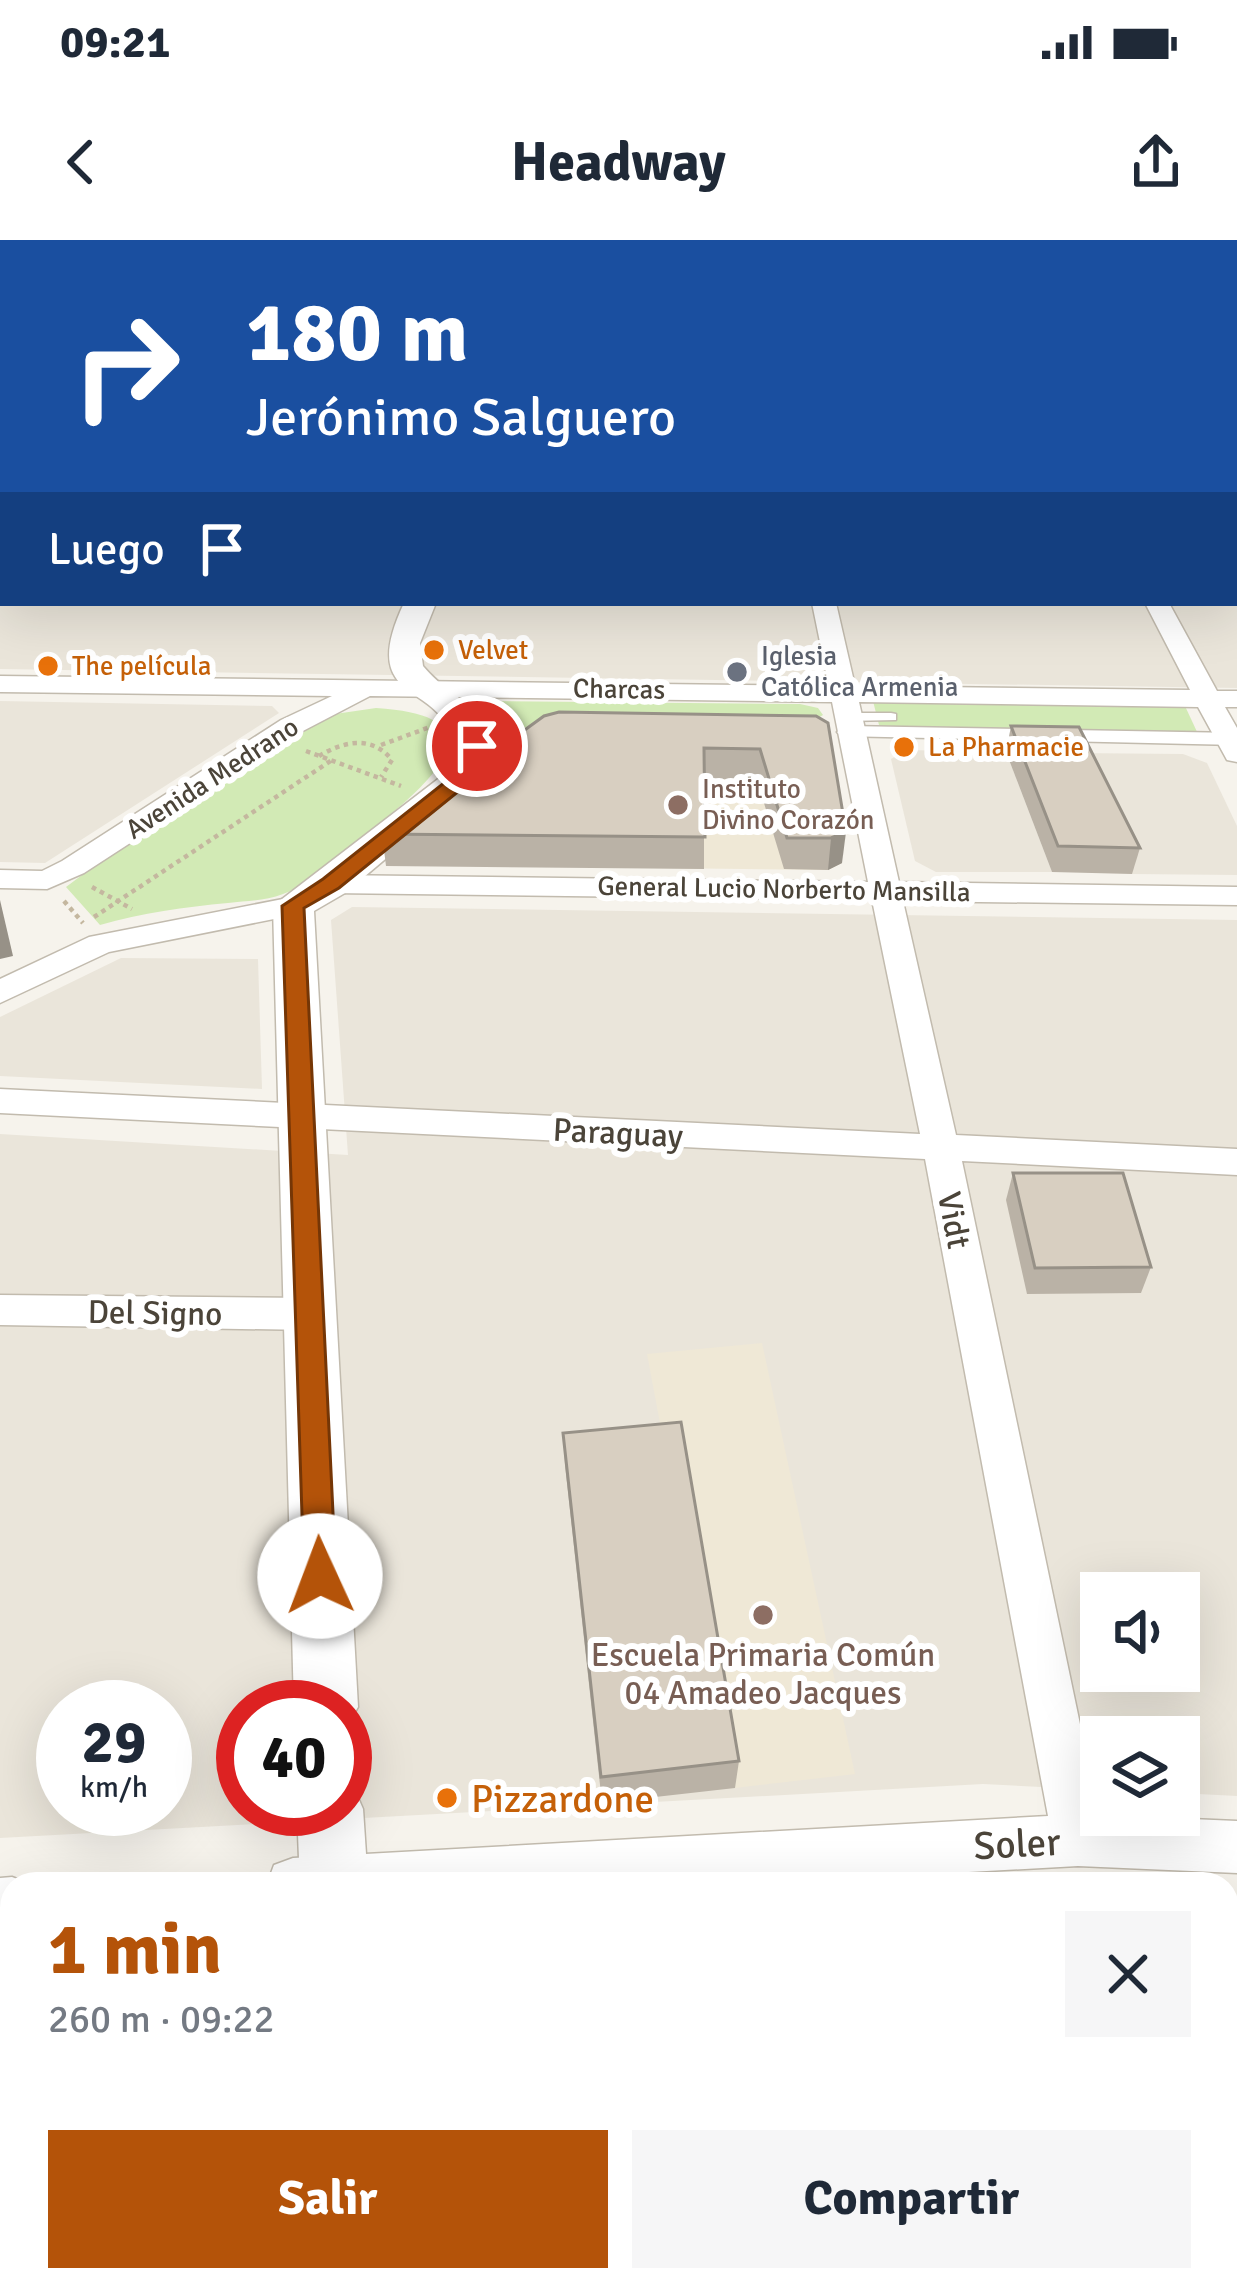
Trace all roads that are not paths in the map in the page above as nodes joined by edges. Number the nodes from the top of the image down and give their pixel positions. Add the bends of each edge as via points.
1 (418, 606) edge
2 (824, 606) edge
3 (1159, 606) edge
4 (0, 684) edge
5 (381, 687) junction
6 (421, 687) junction
7 (1223, 699) edge
8 (891, 717) dead end
9 (838, 718) junction
10 (1234, 744) edge
11 (507, 748) edge
12 (473, 770) junction
13 (0, 879) edge
14 (331, 884) junction
15 (884, 890) junction
16 (1237, 896) edge
17 (293, 906) junction
18 (0, 992) edge
19 (0, 1101) edge
20 (303, 1117) junction
21 (941, 1149) junction
22 (1237, 1162) edge
23 (0, 1310) edge
24 (310, 1314) junction
25 (325, 1680) edge
26 (327, 1836) edge
27 (1078, 1840) junction
28 (1237, 1847) edge
29 (324, 1872) edge
30 (516, 1872) edge

1 - 6 street via 403,646
2 - 9 street, Vidt
3 - 7 street
4 - 5 street, Charcas
5 - 6 street, Charcas
5 - 13 street, Avenida Medrano via 291,726 47,880
6 - 9 street, Charcas
6 - 12 street via 464,714 477,746
7 - 9 street, Charcas
7 - 10 street
8 - 9 lane
9 - 10 street
9 - 15 street, Vidt
11 - 12 street
12 - 14 street
14 - 15 street, General Lucio Norberto Mansilla
14 - 17 street
15 - 16 street, General Lucio Norberto Mansilla
15 - 21 street, Vidt
17 - 18 street via 92,934
17 - 20 street
19 - 20 street, Paraguay
20 - 21 street, Paraguay
20 - 24 street
21 - 22 street, Paraguay
21 - 27 street, Vidt
23 - 24 street, Del Signo
24 - 25 street
26 - 29 street
27 - 28 street, Soler
27 - 30 street, Soler

